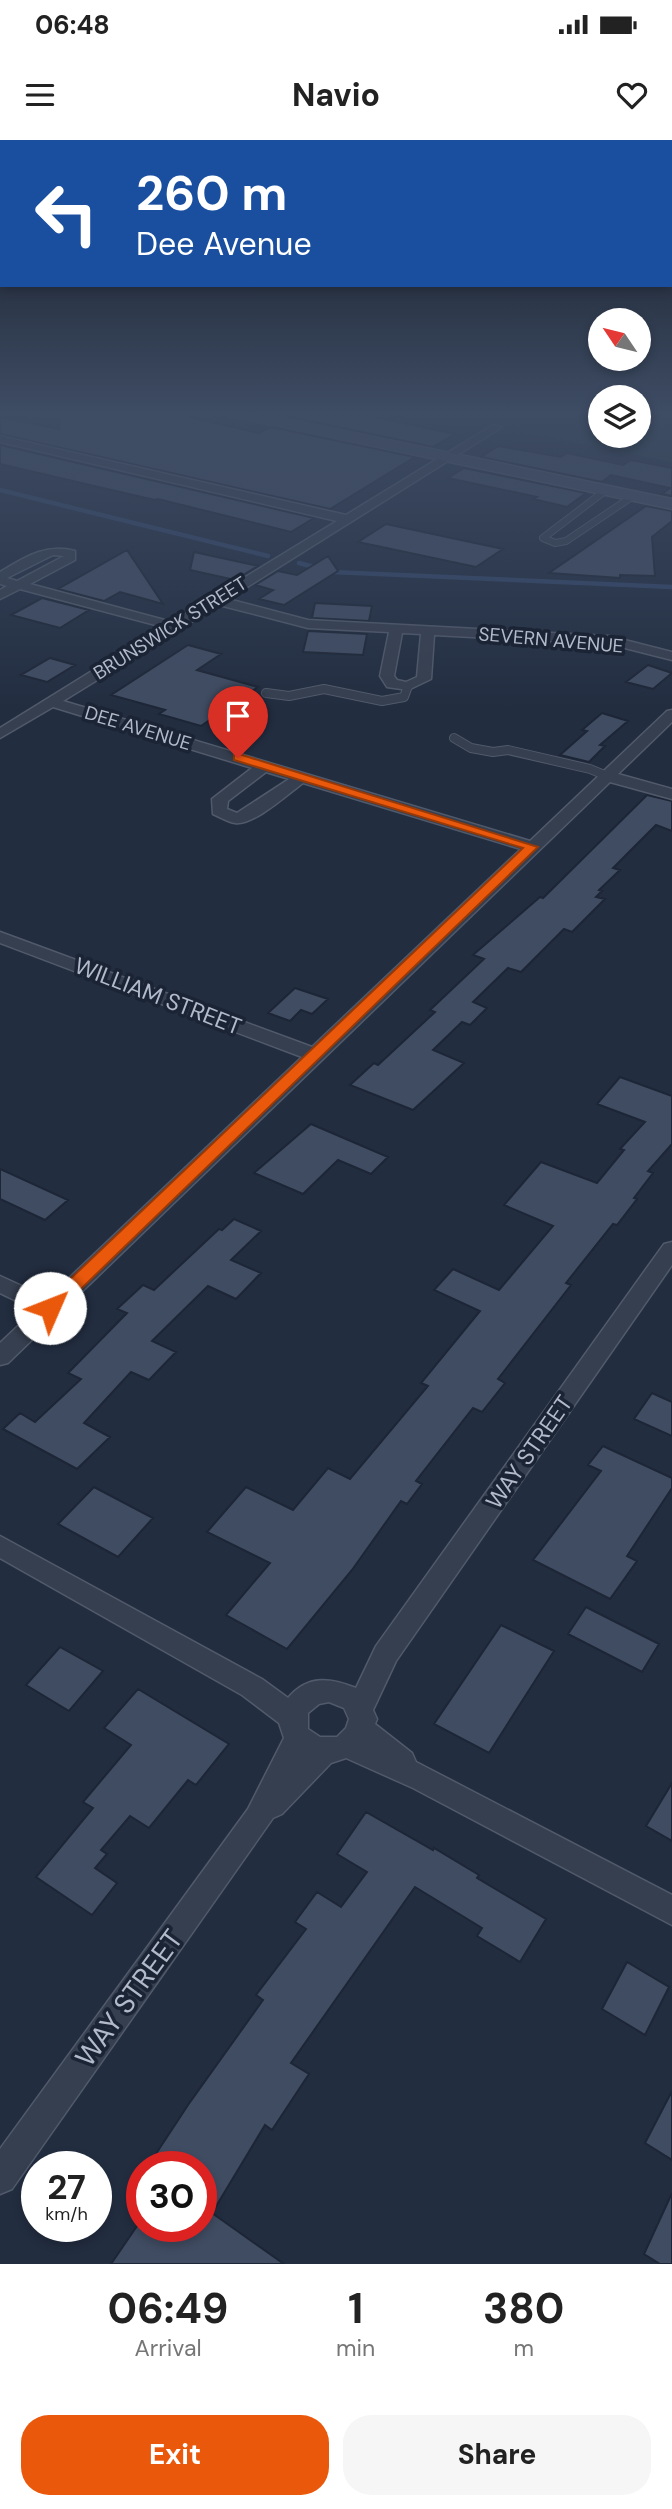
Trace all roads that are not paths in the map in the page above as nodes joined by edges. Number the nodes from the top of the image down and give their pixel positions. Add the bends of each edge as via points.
1 (312, 511) edge
2 (359, 511) edge
3 (578, 511) edge
4 (610, 511) edge
5 (346, 519) junction
6 (0, 578) edge
7 (19, 585) junction
8 (0, 595) edge
9 (216, 600) junction
10 (173, 626) junction
11 (396, 630) junction
12 (428, 631) junction
13 (672, 656) edge
14 (408, 686) junction
15 (266, 693) dead end
16 (51, 702) junction
17 (672, 715) edge
18 (0, 734) edge
19 (454, 738) dead end
20 (264, 766) junction
21 (607, 776) junction
22 (300, 778) junction
23 (672, 794) edge
24 (532, 847) junction
25 (0, 937) edge
26 (315, 1055) junction
27 (672, 1249) edge
28 (0, 1284) edge
29 (50, 1308) junction
30 (0, 1357) edge
31 (0, 1546) edge
32 (296, 1719) junction
33 (348, 1726) junction
34 (258, 1818) junction
35 (672, 1910) edge
36 (0, 2177) edge

1 - 5 street
2 - 5 street, BRUNSWICK STREET
3 - 4 lane via 543,538 566,541
5 - 9 street, BRUNSWICK STREET
6 - 7 street
6 - 7 street via 47,552 71,554
7 - 8 street
7 - 10 street
9 - 10 street, BRUNSWICK STREET
9 - 11 street, SEVERN AVENUE via 308,624
10 - 16 street, BRUNSWICK STREET
11 - 12 street, SEVERN AVENUE
11 - 14 street via 387,676 392,684
12 - 13 street, SEVERN AVENUE via 609,640
12 - 14 street via 424,679
14 - 15 lane via 404,697 383,701 324,689 289,696
16 - 18 street, BRUNSWICK STREET
16 - 20 street, DEE AVENUE
17 - 21 street
19 - 21 lane via 471,748 508,750
20 - 22 street, DEE AVENUE
20 - 22 street via 220,799 219,811 237,819 252,813
21 - 23 street
21 - 24 street
22 - 24 street, DEE AVENUE
24 - 26 street
25 - 26 street, WILLIAM STREET
26 - 29 street
27 - 33 street, WAY STREET via 386,1654
28 - 29 street
29 - 30 street
31 - 32 street via 252,1688
32 - 33 street via 307,1746
32 - 33 street via 318,1691 330,1690
32 - 34 street, WAY STREET
33 - 34 street, WAY STREET
33 - 35 street via 423,1779
34 - 36 street, WAY STREET

